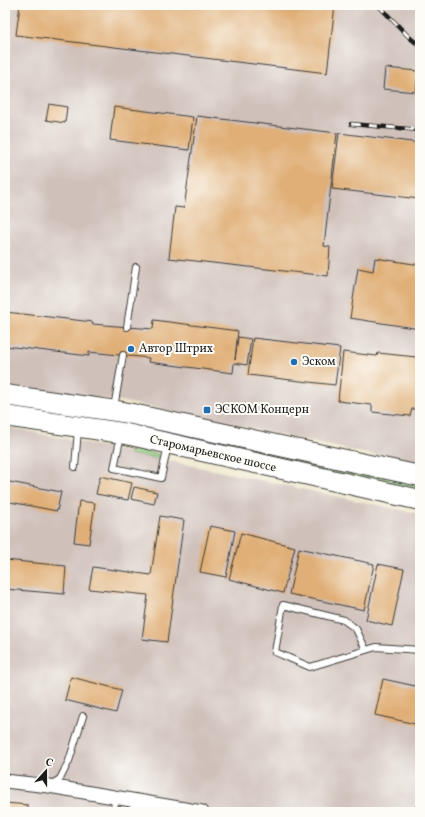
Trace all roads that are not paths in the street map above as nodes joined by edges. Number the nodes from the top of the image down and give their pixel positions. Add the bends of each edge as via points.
1 (136, 268) dead end
2 (127, 327) dead end
3 (122, 355) dead end
4 (5, 395) edge
5 (5, 416) edge
6 (79, 416) junction
7 (114, 424) junction
8 (169, 444) junction
9 (75, 467) dead end
10 (420, 476) edge
11 (420, 500) edge
12 (366, 650) junction
13 (420, 650) edge
14 (83, 716) dead end
15 (5, 781) edge
16 (49, 786) junction
17 (115, 798) junction
18 (114, 812) edge
19 (202, 812) edge

1 - 2 lane
3 - 7 lane
4 - 6 main road, Старомарьевское шоссе
5 - 6 main road, Старомарьевское шоссе
6 - 7 main road, Старомарьевское шоссе
6 - 9 lane
7 - 8 main road, Старомарьевское шоссе
7 - 8 lane via 114,468 161,478
7 - 10 main road, Старомарьевское шоссе
8 - 11 main road, Старомарьевское шоссе
12 - 12 lane via 310,667 275,652 283,605 344,620 356,629
12 - 13 lane via 376,647
14 - 16 lane via 69,761 60,779
15 - 16 street
16 - 17 street
17 - 18 lane
17 - 19 street

